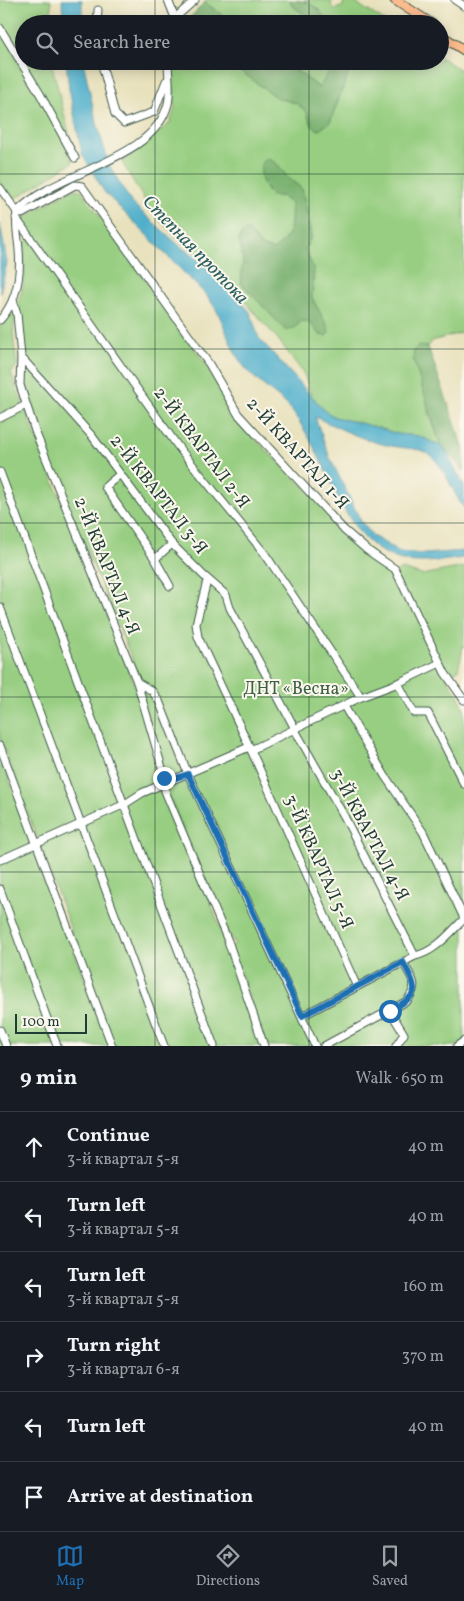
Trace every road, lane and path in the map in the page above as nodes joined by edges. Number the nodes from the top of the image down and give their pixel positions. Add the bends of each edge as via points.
1 (168, 0) edge
2 (195, 0) edge
3 (386, 0) edge
4 (395, 0) edge
5 (455, 0) edge
6 (464, 6) edge
7 (98, 10) dead end
8 (98, 15) edge
9 (172, 15) edge
10 (179, 15) edge
11 (409, 15) edge
12 (418, 15) edge
13 (0, 28) edge
14 (449, 35) edge
15 (449, 41) edge
16 (464, 44) edge
17 (464, 50) edge
18 (15, 53) edge
19 (26, 70) edge
20 (103, 70) edge
21 (168, 70) edge
22 (168, 76) junction
23 (74, 158) dead end
24 (0, 188) edge
25 (17, 215) junction
26 (13, 300) junction
27 (0, 320) edge
28 (20, 357) junction
29 (26, 405) junction
30 (0, 418) edge
31 (0, 472) edge
32 (119, 475) dead end
33 (172, 544) junction
34 (155, 558) junction
35 (207, 581) dead end
36 (170, 586) dead end
37 (0, 607) edge
38 (440, 663) junction
39 (137, 682) junction
40 (398, 683) junction
41 (361, 697) junction
42 (464, 700) edge
43 (344, 706) junction
44 (294, 727) junction
45 (0, 746) edge
46 (250, 748) junction
47 (188, 774) junction
48 (164, 782) junction
49 (464, 784) edge
50 (125, 804) junction
51 (81, 824) junction
52 (36, 845) junction
53 (0, 860) edge
54 (0, 889) edge
55 (464, 918) edge
56 (415, 956) junction
57 (403, 962) junction
58 (357, 987) junction
59 (390, 1011) junction
60 (302, 1016) junction
61 (0, 1030) edge
62 (464, 1041) edge
63 (6, 1046) edge
64 (57, 1046) edge
65 (112, 1046) edge
66 (164, 1046) edge
67 (214, 1046) edge
68 (264, 1046) edge
69 (315, 1046) edge
70 (324, 1046) edge
71 (396, 1046) edge
72 (457, 1046) edge

1 - 9 street
2 - 10 street
3 - 11 main road
4 - 12 main road
5 - 6 street
7 - 8 street
13 - 18 street
14 - 16 main road
15 - 17 main road
19 - 23 street
20 - 22 street via 115,114 124,123 154,112
21 - 22 street
22 - 25 street via 168,103 160,120 135,146 50,188 23,205
24 - 25 street, 2-Й КВАРТАЛ 2-Я
25 - 26 street via 20,262
25 - 38 street, 2-Й КВАРТАЛ 1-Я via 75,185 82,186 209,364 238,414 344,530 395,569
25 - 41 street, 2-Й КВАРТАЛ 2-Я via 179,448 265,554
26 - 27 street
26 - 28 street
28 - 29 street, 2-Й КВАРТАЛ 4-Я via 20,385
28 - 33 street, 2-Й КВАРТАЛ 3-Я via 92,436
29 - 30 street
29 - 39 street, 2-Й КВАРТАЛ 4-Я
31 - 50 street
32 - 34 street, 2-Й КВАРТАЛ 3-Я via 104,487
33 - 34 street
33 - 44 street, 2-Й КВАРТАЛ 3-Я via 226,595
34 - 36 street, 2-Й КВАРТАЛ 3-Я
35 - 46 street via 196,624 198,637
37 - 51 street
38 - 40 street
38 - 42 street, 2-Й КВАРТАЛ 1-Я
39 - 47 street, 2-Й КВАРТАЛ 4-Я via 152,691 159,701
39 - 48 street
40 - 41 street
40 - 49 street via 414,713 428,713
41 - 43 street
43 - 44 street
43 - 55 street via 422,832
44 - 46 street
44 - 56 street, 3-Й КВАРТАЛ 4-Я via 344,816
45 - 52 street
46 - 47 street
46 - 58 street, 3-Й КВАРТАЛ 5-Я
47 - 48 street
47 - 60 street, 2-Й КВАРТАЛ 4-Я
48 - 50 street
48 - 68 street via 228,941
50 - 51 street
50 - 67 street
51 - 52 street
51 - 66 street
52 - 53 street
52 - 65 street
54 - 64 street
55 - 56 street via 443,941
56 - 57 street
57 - 58 street
57 - 59 street via 415,984 414,991 407,1001
58 - 60 street
59 - 70 street
59 - 71 street via 404,1034
60 - 69 street, 2-Й КВАРТАЛ 4-Я
61 - 63 street
62 - 72 street

